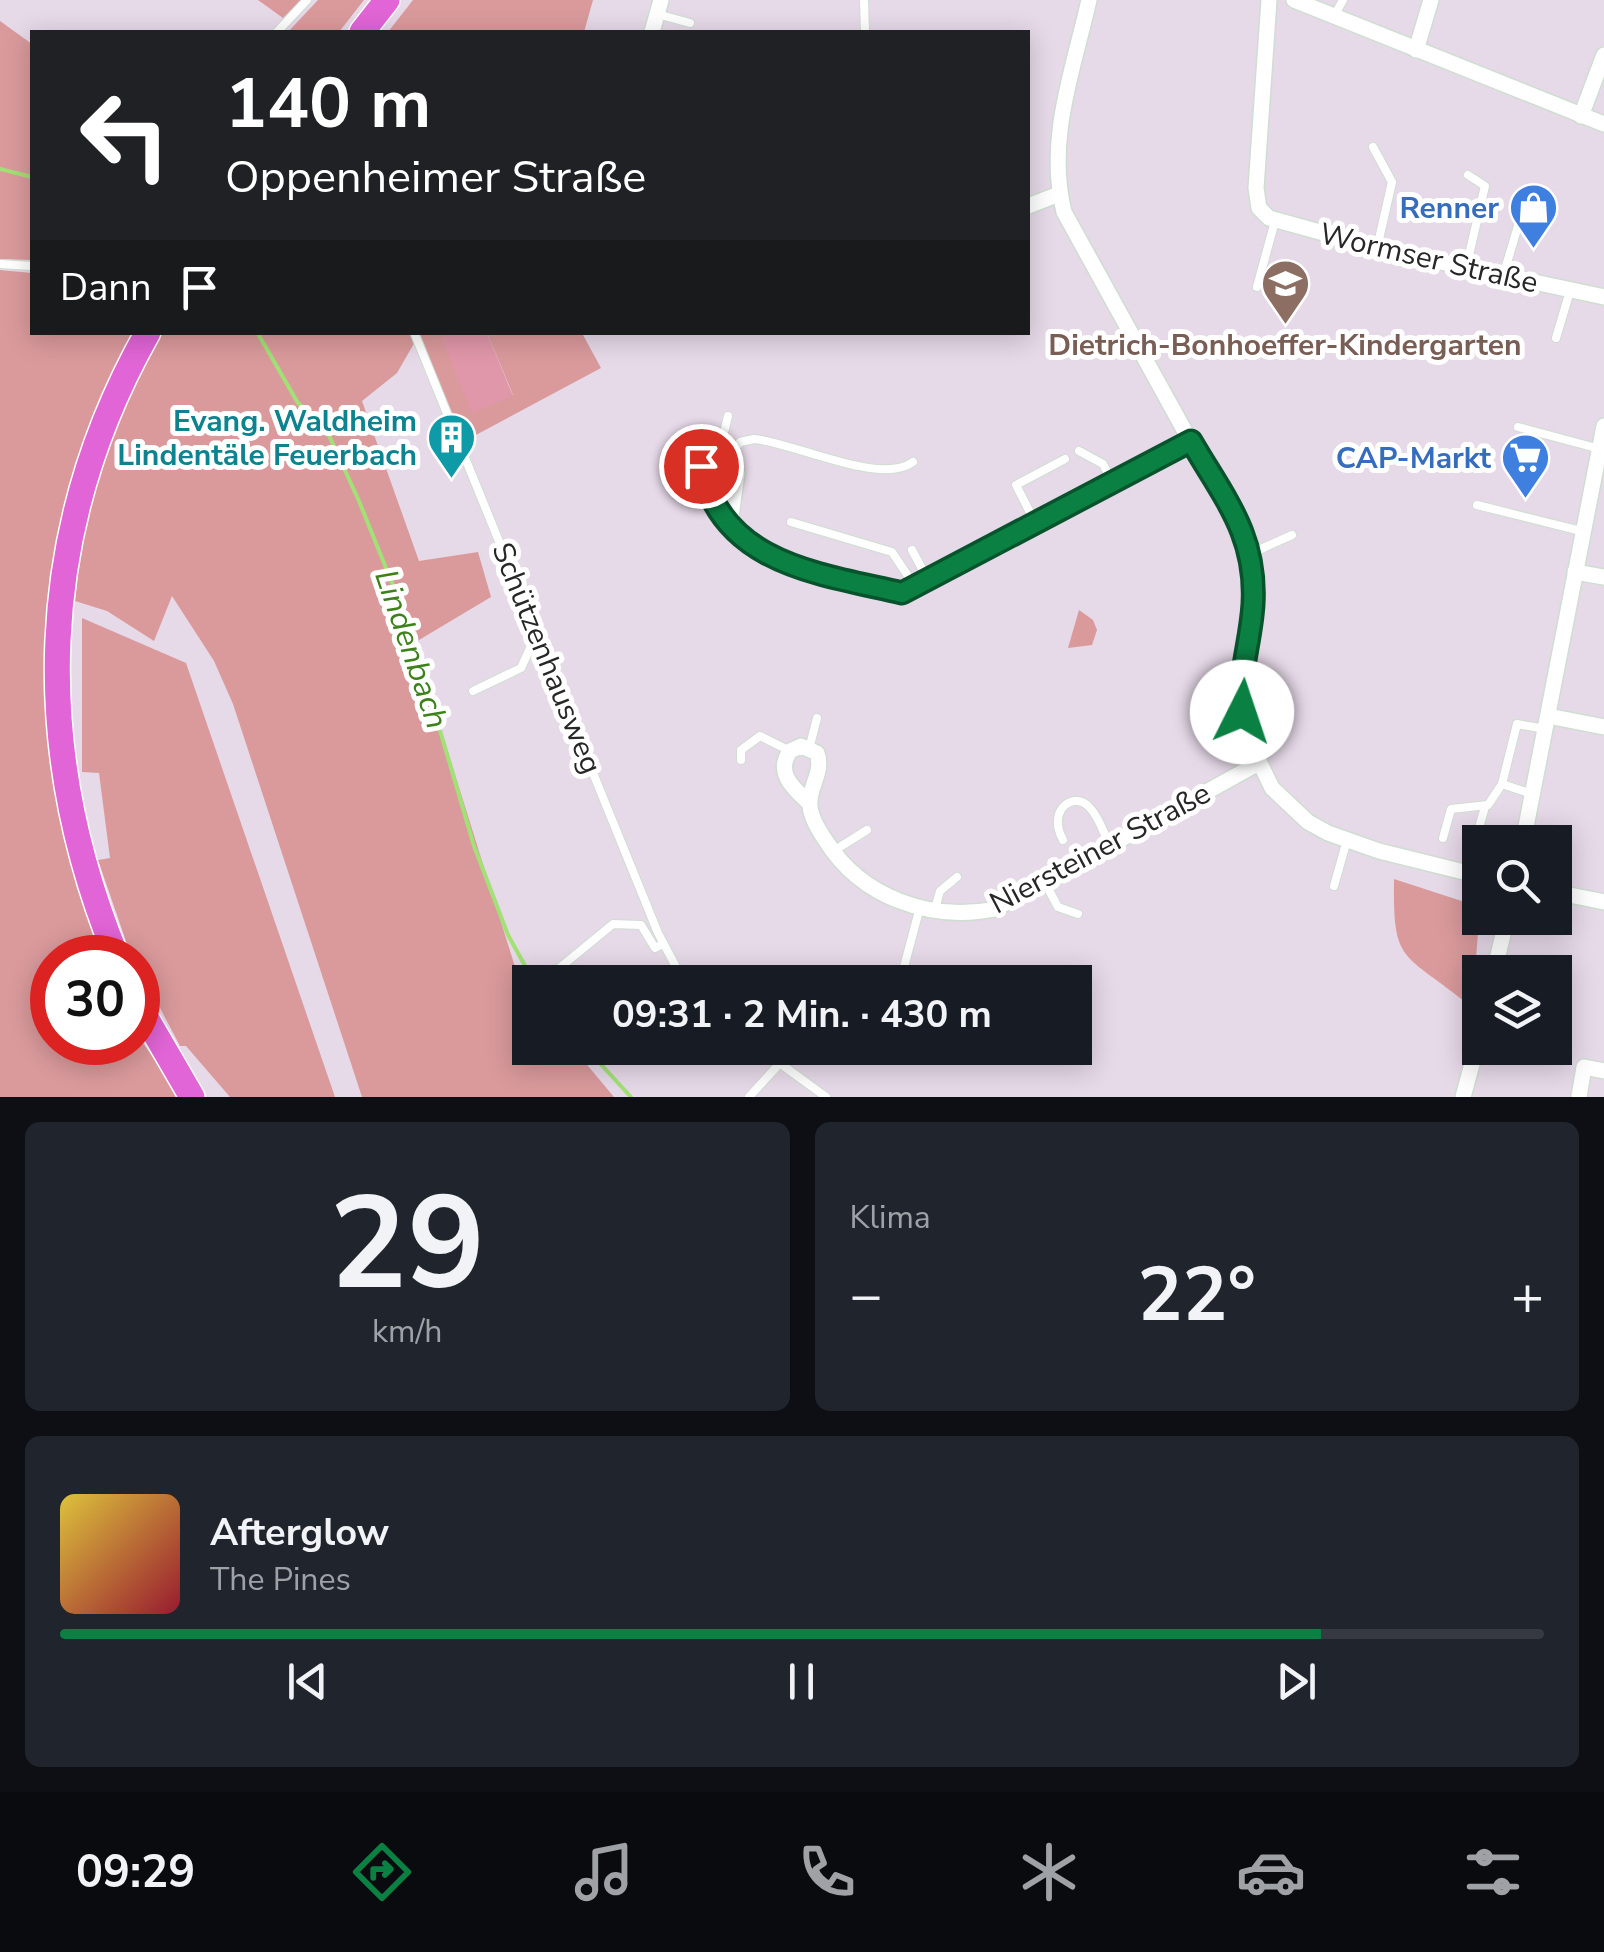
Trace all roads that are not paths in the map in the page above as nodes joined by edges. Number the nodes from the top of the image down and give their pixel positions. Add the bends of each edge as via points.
1 (307, 0) edge
2 (387, 0) edge
3 (864, 0) edge
4 (1089, 0) edge
5 (1269, 0) edge
6 (1294, 0) edge
7 (1343, 0) edge
8 (1431, 0) edge
9 (659, 7) edge
10 (1334, 16) junction
11 (690, 22) dead end
12 (279, 30) edge
13 (364, 30) edge
14 (865, 30) edge
15 (1416, 50) junction
16 (1604, 55) edge
17 (1581, 116) junction
18 (1604, 124) edge
19 (1373, 147) dead end
20 (1468, 175) dead end
21 (1059, 194) junction
22 (1527, 196) dead end
23 (1030, 205) edge
24 (1276, 221) junction
25 (1378, 248) junction
26 (0, 264) edge
27 (30, 266) edge
28 (1466, 268) junction
29 (1503, 276) junction
30 (1257, 287) dead end
31 (1570, 290) junction
32 (1604, 297) edge
33 (415, 335) edge
34 (146, 336) edge
35 (1556, 338) dead end
36 (728, 416) dead end
37 (1518, 426) dead end
38 (1604, 426) edge
39 (1191, 441) junction
40 (1600, 449) junction
41 (1079, 451) dead end
42 (724, 454) junction
43 (1065, 459) dead end
44 (913, 462) dead end
45 (1114, 483) junction
46 (1477, 505) dead end
47 (791, 522) dead end
48 (730, 524) junction
49 (1036, 524) junction
50 (1585, 532) junction
51 (1292, 535) dead end
52 (912, 550) dead end
53 (1252, 552) junction
54 (1574, 572) junction
55 (1604, 577) edge
56 (922, 586) junction
57 (538, 634) junction
58 (472, 691) dead end
59 (817, 718) dead end
60 (1546, 723) junction
61 (1604, 727) edge
62 (809, 749) junction
63 (790, 750) junction
64 (740, 760) dead end
65 (1257, 764) junction
66 (1502, 784) junction
67 (1532, 794) junction
68 (809, 803) junction
69 (1485, 807) junction
70 (1480, 825) edge
71 (1526, 825) edge
72 (866, 830) dead end
73 (1443, 838) dead end
74 (1063, 840) dead end
75 (1347, 840) junction
76 (1110, 846) junction
77 (832, 852) junction
78 (1462, 871) edge
79 (956, 877) dead end
80 (1044, 881) junction
81 (1334, 886) dead end
82 (1572, 895) edge
83 (1604, 902) edge
84 (928, 908) junction
85 (1078, 914) dead end
86 (107, 935) edge
87 (663, 944) junction
88 (563, 965) edge
89 (675, 965) edge
90 (906, 965) edge
91 (160, 1042) edge
92 (778, 1065) edge
93 (783, 1065) edge
94 (1472, 1065) edge
95 (1604, 1071) edge
96 (192, 1097) edge
97 (749, 1097) edge
98 (826, 1097) edge
99 (1463, 1097) edge
100 (1579, 1097) edge

1 - 12 lane
2 - 13 main road
3 - 14 lane
4 - 21 street via 1055,155
5 - 24 street, Wormser Straße via 1256,188 1258,208
6 - 10 street
7 - 10 lane
8 - 15 street
9 - 11 lane
10 - 15 street
15 - 17 street
16 - 17 street
17 - 18 street
19 - 25 lane via 1392,182
20 - 28 lane via 1484,186
21 - 23 street
21 - 39 street
22 - 29 lane
24 - 25 street, Wormser Straße
24 - 30 lane
25 - 28 street, Wormser Straße
26 - 27 lane
28 - 29 street, Wormser Straße
29 - 31 street, Wormser Straße
31 - 32 street, Wormser Straße
31 - 35 lane
33 - 57 lane, Schützenhausweg
34 - 86 main road via 84,488 65,573 56,661 67,803
36 - 42 lane
37 - 40 lane
38 - 40 street
39 - 45 street
39 - 53 street
40 - 50 street
41 - 45 lane via 1103,464
42 - 44 lane via 754,438 878,471 902,470
42 - 48 street via 737,474
42 - 48 street via 701,466 706,489
43 - 49 lane via 1016,485
45 - 49 street
46 - 50 lane
47 - 56 lane via 892,552
48 - 56 street via 746,543 793,568 902,593
49 - 56 street
50 - 54 street
51 - 53 lane
52 - 56 lane
53 - 65 street via 1253,604 1240,690
54 - 55 street
54 - 60 street
57 - 58 lane via 521,668
57 - 87 lane, Schützenhausweg
59 - 62 lane
60 - 61 street
60 - 66 lane via 1517,724
60 - 67 street
62 - 63 street
62 - 68 street via 820,763
63 - 64 lane via 760,736
63 - 68 street, Niersteiner Straße via 783,763 786,777
65 - 75 street via 1286,804
65 - 76 street, Niersteiner Straße
66 - 67 lane
66 - 69 lane
67 - 71 street
68 - 77 street, Niersteiner Straße
69 - 70 lane
69 - 73 lane via 1451,809
72 - 77 lane
74 - 76 lane via 1054,820 1079,802 1090,808
75 - 78 street
75 - 81 lane
76 - 80 street, Niersteiner Straße
77 - 84 street, Niersteiner Straße via 875,893
79 - 84 lane
80 - 84 street, Niersteiner Straße via 995,909 957,914
80 - 85 lane via 1058,907
82 - 83 street
84 - 90 lane
87 - 88 lane via 655,948 641,925 613,924
87 - 89 lane, Schützenhausweg
91 - 96 main road
92 - 97 lane
93 - 98 lane
94 - 99 street
95 - 100 street via 1584,1066

